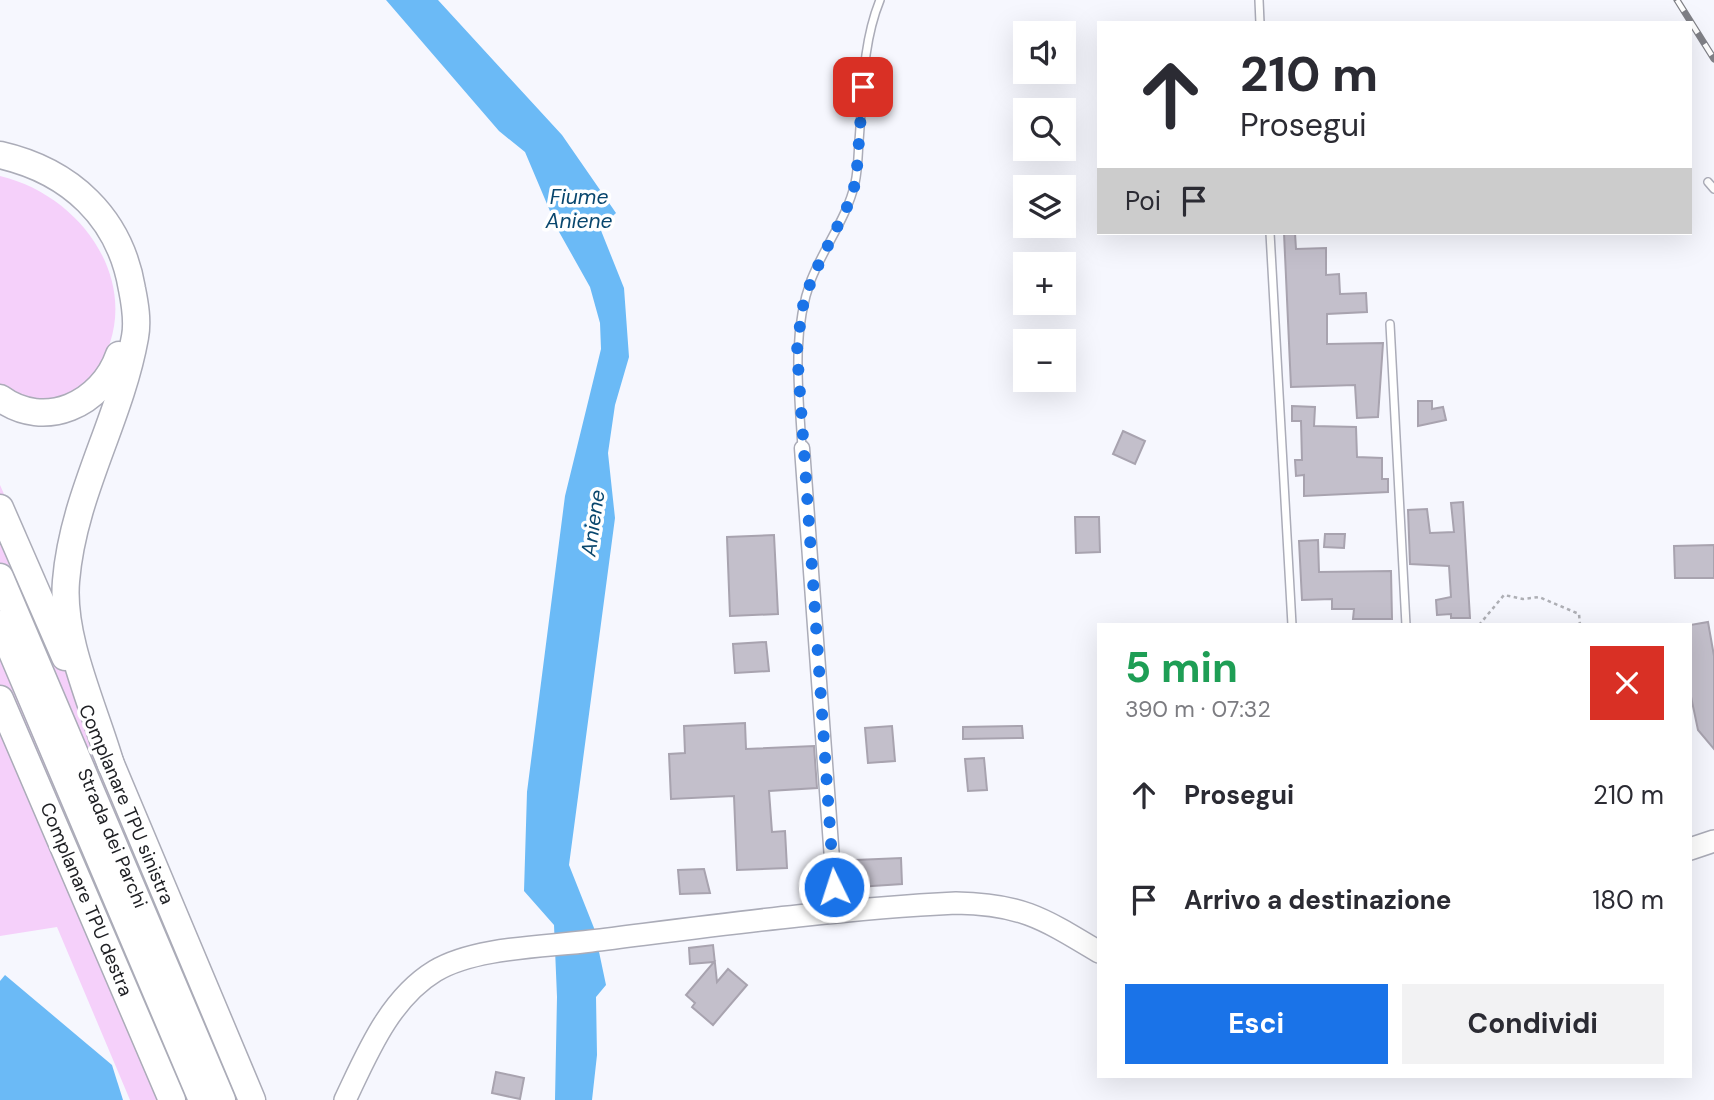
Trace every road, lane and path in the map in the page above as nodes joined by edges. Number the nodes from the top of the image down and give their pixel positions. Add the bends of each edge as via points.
1 (880, 0) edge
2 (1259, 0) edge
3 (1260, 21) edge
4 (0, 155) edge
5 (0, 169) edge
6 (1708, 182) dead end
7 (1714, 189) edge
8 (1270, 235) edge
9 (1390, 324) dead end
10 (130, 336) junction
11 (0, 398) edge
12 (802, 448) joint
13 (0, 508) edge
14 (0, 577) edge
15 (1292, 623) edge
16 (1406, 623) edge
17 (1481, 623) edge
18 (1580, 623) edge
19 (0, 624) edge
20 (0, 699) edge
21 (111, 765) junction
22 (1714, 841) edge
23 (1692, 848) edge
24 (836, 914) junction
25 (1097, 951) edge
26 (172, 1100) edge
27 (202, 1100) edge
28 (222, 1100) edge
29 (252, 1100) edge
30 (345, 1100) edge

1 - 12 lane via 872,18 865,63 856,181 802,309 797,350
2 - 3 lane
4 - 10 highway via 51,173 97,209 115,237 130,276 135,305
5 - 10 highway via 46,185 91,220 104,239 121,283
6 - 7 lane
8 - 15 lane
9 - 16 lane
10 - 11 highway via 115,369 77,406 46,413 19,408
10 - 21 highway via 114,411 75,520 66,585 72,642
12 - 24 street
13 - 21 highway, Complanare TPU sinistra
14 - 28 highway, Strada dei Parchi
17 - 18 path via 1504,595 1539,597 1579,614
19 - 27 highway, Strada dei Parchi
20 - 26 highway, Complanare TPU destra
21 - 29 highway, Complanare TPU sinistra
22 - 23 street
24 - 25 street via 946,903 1003,905 1047,920
24 - 30 street via 457,961 422,981 389,1017

